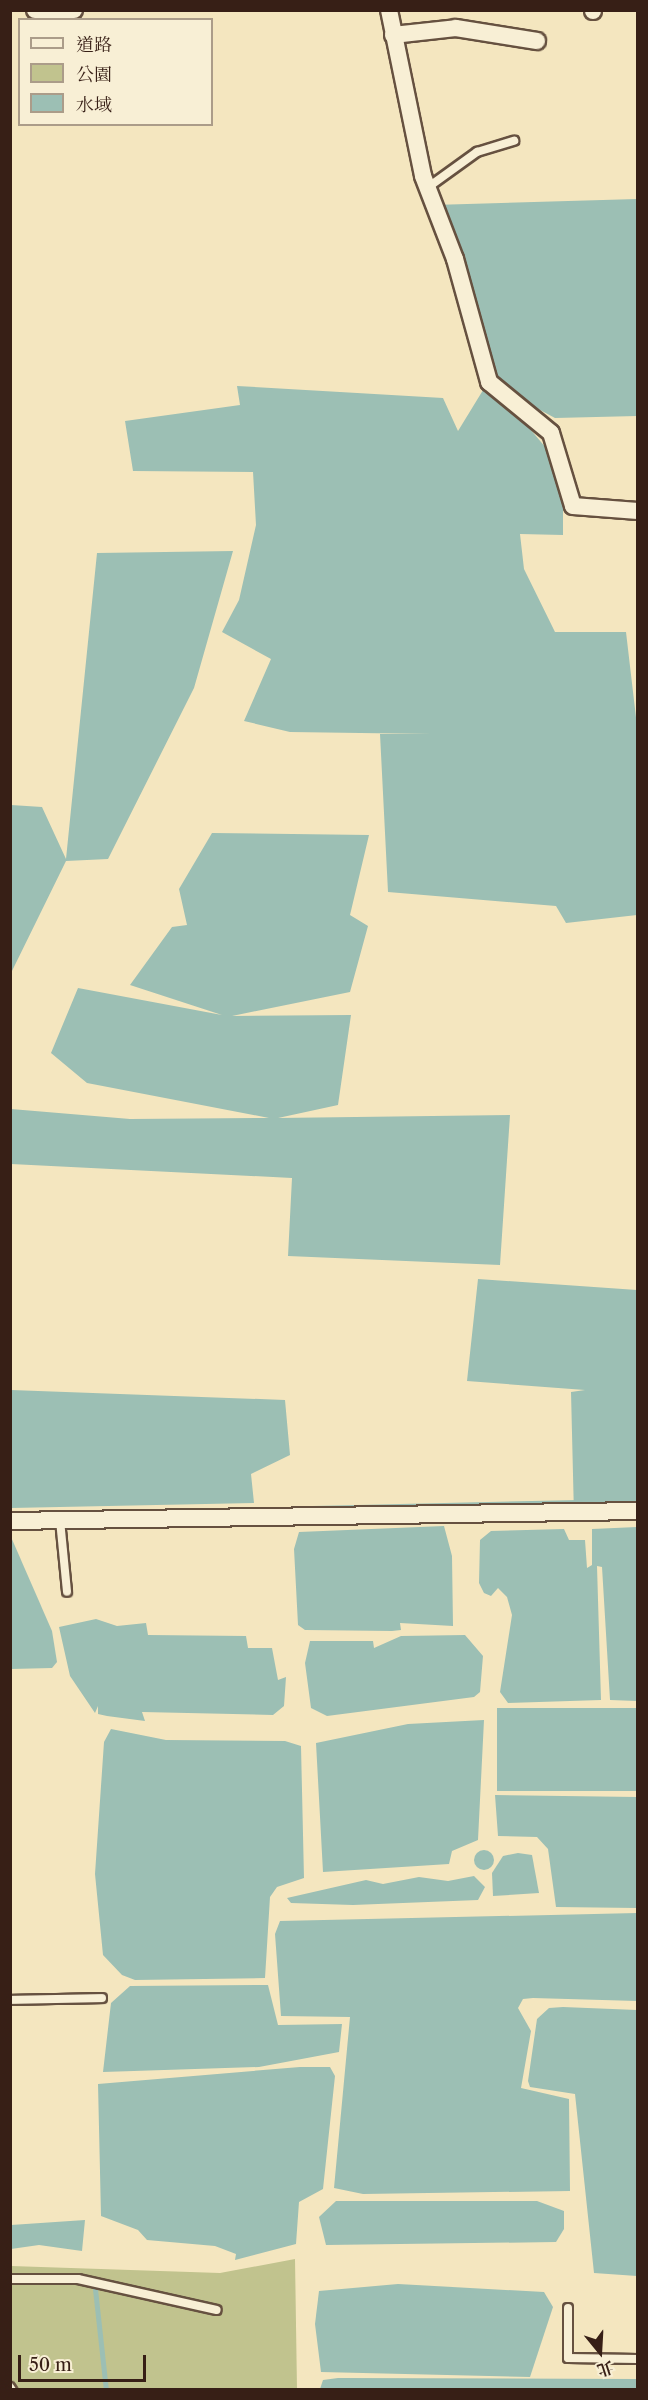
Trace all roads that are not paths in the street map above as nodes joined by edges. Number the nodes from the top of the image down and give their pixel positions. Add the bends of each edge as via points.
1 (34, 10) edge
2 (74, 10) edge
3 (389, 10) edge
4 (40, 11) edge
5 (393, 35) junction
6 (537, 41) dead end
7 (514, 141) dead end
8 (427, 188) junction
9 (638, 511) edge
10 (638, 1511) edge
11 (60, 1520) junction
12 (10, 1521) edge
13 (67, 1592) dead end
14 (102, 1998) dead end
15 (10, 2000) edge
16 (10, 2279) edge
17 (568, 2308) dead end
18 (217, 2310) dead end
19 (638, 2359) edge

1 - 4 street
2 - 4 street
3 - 5 street
5 - 6 street via 456,28
5 - 8 street
7 - 8 lane via 477,152
8 - 9 street via 454,259 492,387 551,433 573,506 586,511
10 - 11 street
11 - 12 street
11 - 13 lane
14 - 15 lane
16 - 18 lane via 78,2279
17 - 19 lane via 568,2358

